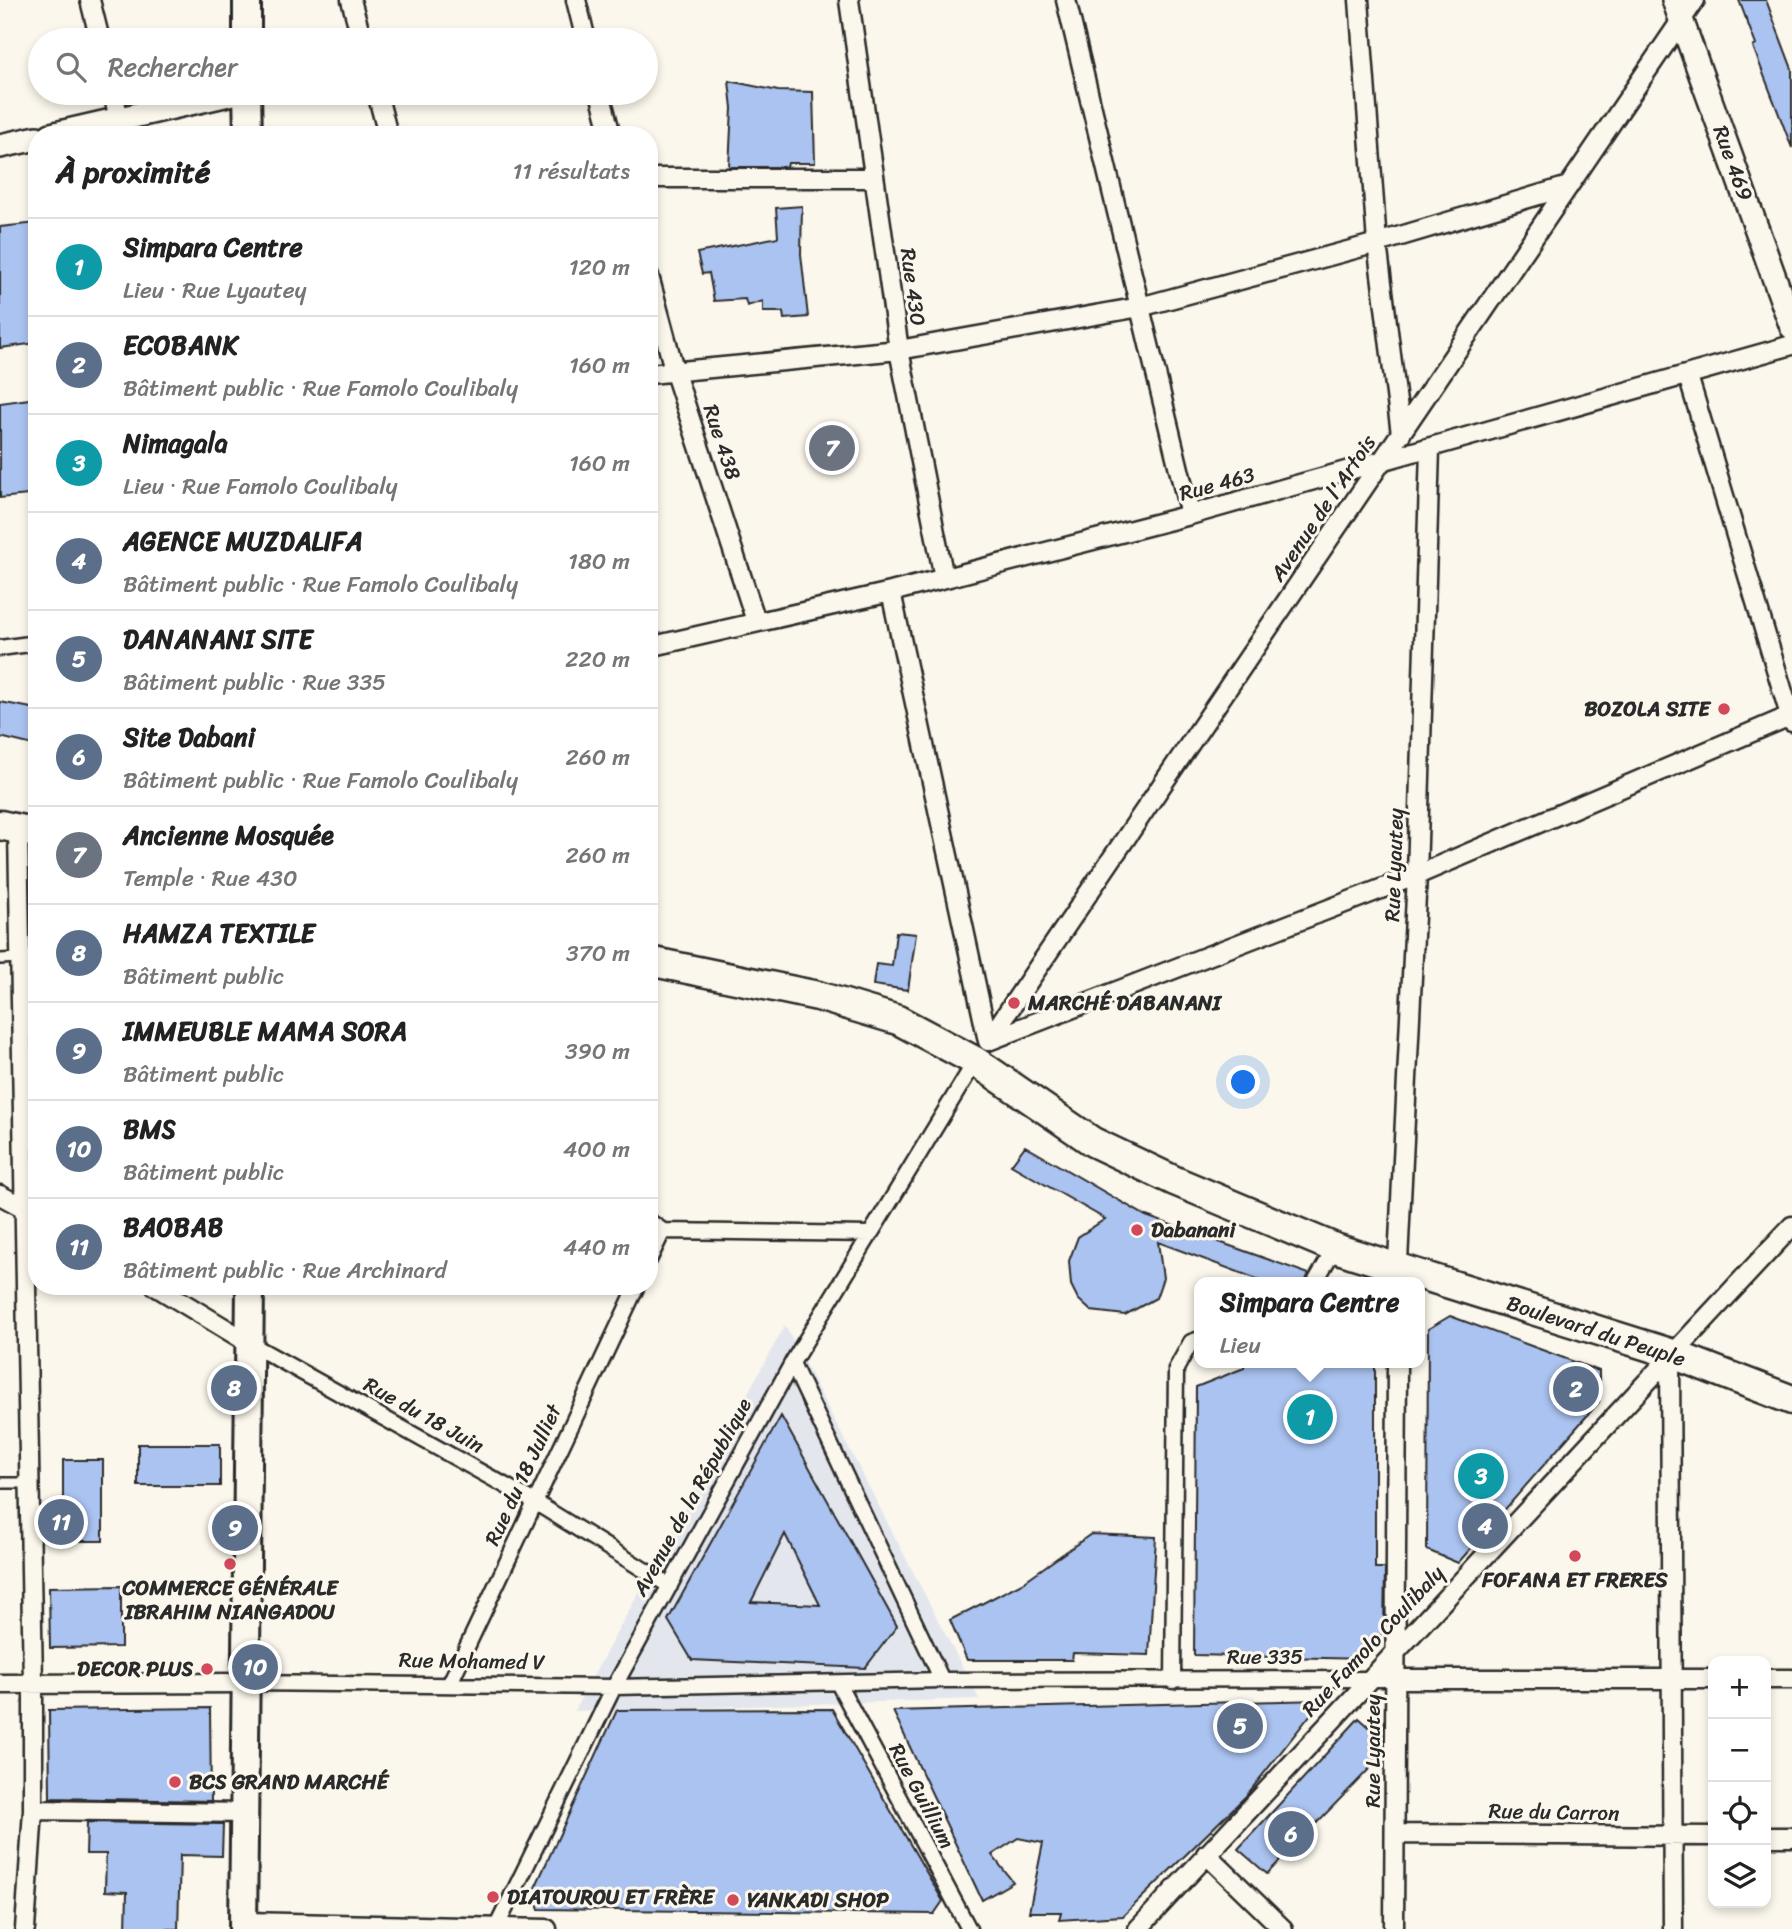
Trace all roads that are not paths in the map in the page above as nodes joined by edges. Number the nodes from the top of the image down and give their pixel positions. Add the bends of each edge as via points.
1 (90, 0) edge
2 (247, 0) edge
3 (351, 0) edge
4 (576, 0) edge
5 (849, 0) edge
6 (1066, 0) edge
7 (1359, 0) edge
8 (1695, 0) edge
9 (1678, 10) edge
10 (97, 28) edge
11 (247, 28) edge
12 (359, 28) edge
13 (583, 28) edge
14 (116, 105) edge
15 (188, 105) edge
16 (247, 105) edge
17 (379, 105) edge
18 (603, 105) edge
19 (120, 123) junction
20 (103, 126) edge
21 (248, 126) edge
22 (385, 126) edge
23 (609, 126) edge
24 (28, 140) edge
25 (0, 146) edge
26 (658, 178) edge
27 (874, 178) junction
28 (1569, 186) junction
29 (1377, 243) junction
30 (1140, 307) junction
31 (658, 310) edge
32 (1792, 327) edge
33 (1792, 345) edge
34 (899, 350) junction
35 (675, 373) junction
36 (658, 374) edge
37 (1688, 376) junction
38 (1401, 434) junction
39 (1430, 449) junction
40 (1380, 464) junction
41 (1190, 515) junction
42 (944, 578) junction
43 (891, 592) junction
44 (757, 621) junction
45 (28, 644) edge
46 (658, 644) edge
47 (0, 649) edge
48 (1791, 718) edge
49 (18, 829) edge
50 (1417, 876) junction
51 (20, 958) junction
52 (0, 959) edge
53 (658, 963) edge
54 (982, 1051) junction
55 (28, 1160) edge
56 (0, 1195) edge
57 (28, 1210) edge
58 (28, 1211) edge
59 (0, 1213) edge
60 (1792, 1226) edge
61 (658, 1227) edge
62 (663, 1231) junction
63 (870, 1234) junction
64 (658, 1241) edge
65 (1335, 1248) junction
66 (1397, 1276) edge
67 (1318, 1277) edge
68 (1425, 1284) edge
69 (29, 1295) edge
70 (170, 1295) edge
71 (250, 1295) edge
72 (633, 1295) edge
73 (1194, 1341) edge
74 (249, 1343) junction
75 (1670, 1353) junction
76 (792, 1363) junction
77 (1397, 1368) edge
78 (1792, 1400) edge
79 (0, 1483) edge
80 (28, 1483) junction
81 (533, 1501) junction
82 (670, 1586) junction
83 (1396, 1651) junction
84 (1369, 1679) junction
85 (1396, 1679) junction
86 (1672, 1679) junction
87 (1708, 1679) edge
88 (1771, 1679) edge
89 (1792, 1679) edge
90 (942, 1680) junction
91 (1173, 1681) junction
92 (247, 1683) junction
93 (450, 1683) junction
94 (838, 1683) junction
95 (0, 1684) edge
96 (33, 1684) junction
97 (614, 1687) junction
98 (33, 1810) junction
99 (245, 1813) junction
100 (1395, 1833) junction
101 (1672, 1836) junction
102 (1708, 1836) edge
103 (1771, 1837) edge
104 (1792, 1837) edge
105 (1206, 1854) junction
106 (243, 1925) edge
107 (25, 1929) edge
108 (496, 1929) edge
109 (547, 1929) edge
110 (969, 1929) edge
111 (1138, 1929) edge
112 (1283, 1929) edge
113 (1394, 1929) edge
114 (1673, 1929) edge

1 - 10 street
2 - 11 main road
3 - 12 street
4 - 13 street
5 - 27 street, Rue 430
6 - 30 street
7 - 29 street
8 - 9 street, Avenue de l'Artois
9 - 28 street, Avenue de l'Artois
9 - 32 street, Rue 469
14 - 19 street
15 - 19 street
16 - 21 main road
17 - 22 street
18 - 23 street
19 - 20 street
24 - 25 street
26 - 27 street
27 - 34 street, Rue 430
28 - 29 street
28 - 38 street, Avenue de l'Artois
29 - 30 street
29 - 38 street
30 - 34 street
30 - 41 street
31 - 35 street, Rue 438
33 - 37 street, Rue 463
34 - 35 street
34 - 42 street, Rue 430
35 - 36 street
35 - 44 street, Rue 438
37 - 39 street, Rue 463
37 - 48 street
38 - 40 street, Avenue de l'Artois
39 - 40 street, Rue 463
39 - 50 street, Rue Lyautey
40 - 41 street, Rue 463
40 - 54 street, Avenue de l'Artois
41 - 42 street, Rue 463
42 - 43 street, Rue 463
43 - 44 street, Rue 463
43 - 54 street
44 - 46 street, Rue 463
45 - 47 street
48 - 50 street
49 - 51 street
50 - 54 street
50 - 66 street, Rue Lyautey
51 - 52 lane
51 - 55 street
53 - 54 main road, Boulevard du Peuple via 818,996
54 - 63 street, Avenue de la République
54 - 65 main road, Boulevard du Peuple via 1093,1142
56 - 57 street
58 - 59 street
60 - 75 street, Rue Famolo Coulibaly
61 - 62 street
62 - 63 street
62 - 64 street
63 - 76 street, Avenue de la République
65 - 66 main road, Boulevard du Peuple
65 - 67 street
68 - 75 main road, Boulevard du Peuple
69 - 80 street
70 - 74 street, Rue du 18 Juin
71 - 74 main road
72 - 81 street, Rue du 18 Julliet
73 - 91 street via 1176,1369
74 - 81 street, Rue du 18 Juin
74 - 92 main road
75 - 78 main road, Boulevard du Peuple
75 - 83 street, Rue Famolo Coulibaly
75 - 86 street
76 - 82 street, Avenue de la République
76 - 90 street
77 - 83 street, Rue Lyautey
79 - 80 lane
80 - 96 street
81 - 82 street, Rue du 18 Juin
81 - 93 street, Rue du 18 Julliet
82 - 97 street, Avenue de la République
83 - 84 street, Rue Famolo Coulibaly
83 - 85 street, Rue Lyautey
84 - 85 street, Rue 335
84 - 91 street, Rue 335
84 - 105 street, Rue Famolo Coulibaly
85 - 86 street, Rue 335
85 - 100 street, Rue Lyautey
86 - 87 street, Rue 335
86 - 101 street
88 - 89 street
90 - 91 street, Rue 335
90 - 94 street, Rue Mohamed V
92 - 93 street, Rue Mohamed V
92 - 96 street, Rue Mohamed V
92 - 99 main road
93 - 97 street, Rue Mohamed V
94 - 97 street, Rue Mohamed V
94 - 110 street, Rue Guillium
95 - 96 street, Rue Mohamed V
96 - 98 street
97 - 108 street, Avenue de la République
98 - 99 street
98 - 107 street
99 - 106 main road
100 - 101 street, Rue du Carron
100 - 113 street, Rue Lyautey
101 - 102 street, Rue du Carron
101 - 114 street
103 - 104 street
105 - 111 street, Rue Famolo Coulibaly
105 - 112 street
106 - 108 street
108 - 109 street

